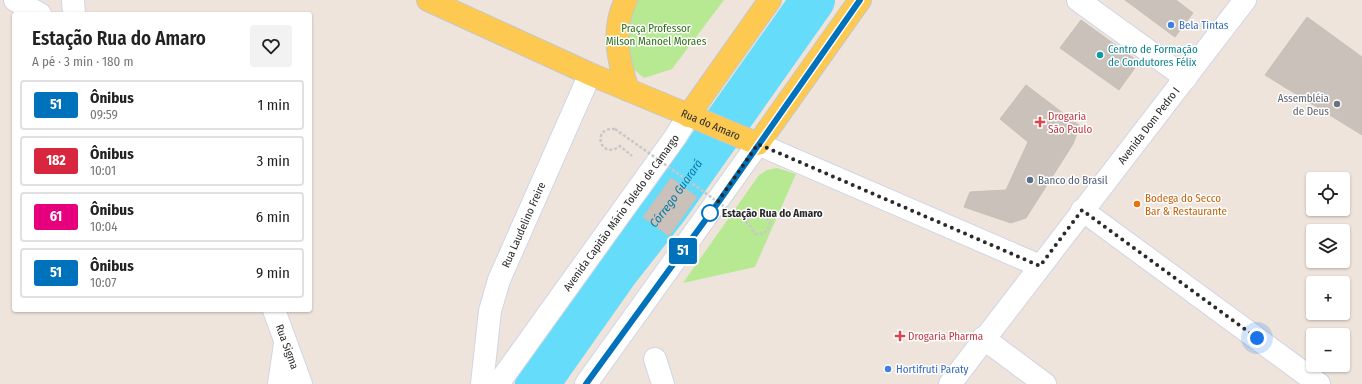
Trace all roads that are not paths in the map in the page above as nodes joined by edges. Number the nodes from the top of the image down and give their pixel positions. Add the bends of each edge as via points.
1 (15, 0) edge
2 (74, 0) edge
3 (428, 0) edge
4 (626, 0) edge
5 (770, 0) edge
6 (860, 0) edge
7 (1078, 0) edge
8 (1245, 0) edge
9 (36, 12) edge
10 (74, 12) edge
11 (590, 74) junction
12 (1186, 78) junction
13 (628, 90) junction
14 (697, 119) junction
15 (758, 144) junction
16 (1082, 210) junction
17 (1040, 266) junction
18 (275, 312) edge
19 (983, 338) junction
20 (286, 343) junction
21 (655, 358) dead end
22 (279, 384) edge
23 (301, 384) edge
24 (482, 384) edge
25 (498, 384) edge
26 (586, 384) edge
27 (663, 384) edge
28 (950, 384) edge
29 (1045, 384) edge
30 (1319, 384) edge

1 - 9 main road
2 - 10 main road
3 - 11 main road, Rua do Amaro
4 - 13 main road via 620,11 618,31 619,64
5 - 14 main road, Avenida Capitão Mário Toledo de Camargo
6 - 15 main road
7 - 12 main road
8 - 12 main road, Avenida Dom Pedro I
11 - 13 main road, Rua do Amaro
11 - 24 main road, Rua Laudelino Freire via 499,280 490,311
12 - 16 main road, Avenida Dom Pedro I
13 - 14 main road, Rua do Amaro
14 - 15 main road, Rua do Amaro
14 - 25 main road, Avenida Capitão Mário Toledo de Camargo via 676,136
15 - 17 main road, Rua do Amaro
15 - 26 main road
16 - 17 main road, Avenida Dom Pedro I
16 - 30 main road
17 - 19 main road, Avenida Dom Pedro I
18 - 20 main road, Rua Sigma
19 - 28 main road, Avenida Dom Pedro I
19 - 29 main road
20 - 22 main road
20 - 23 main road, Rua Sigma
21 - 27 main road

